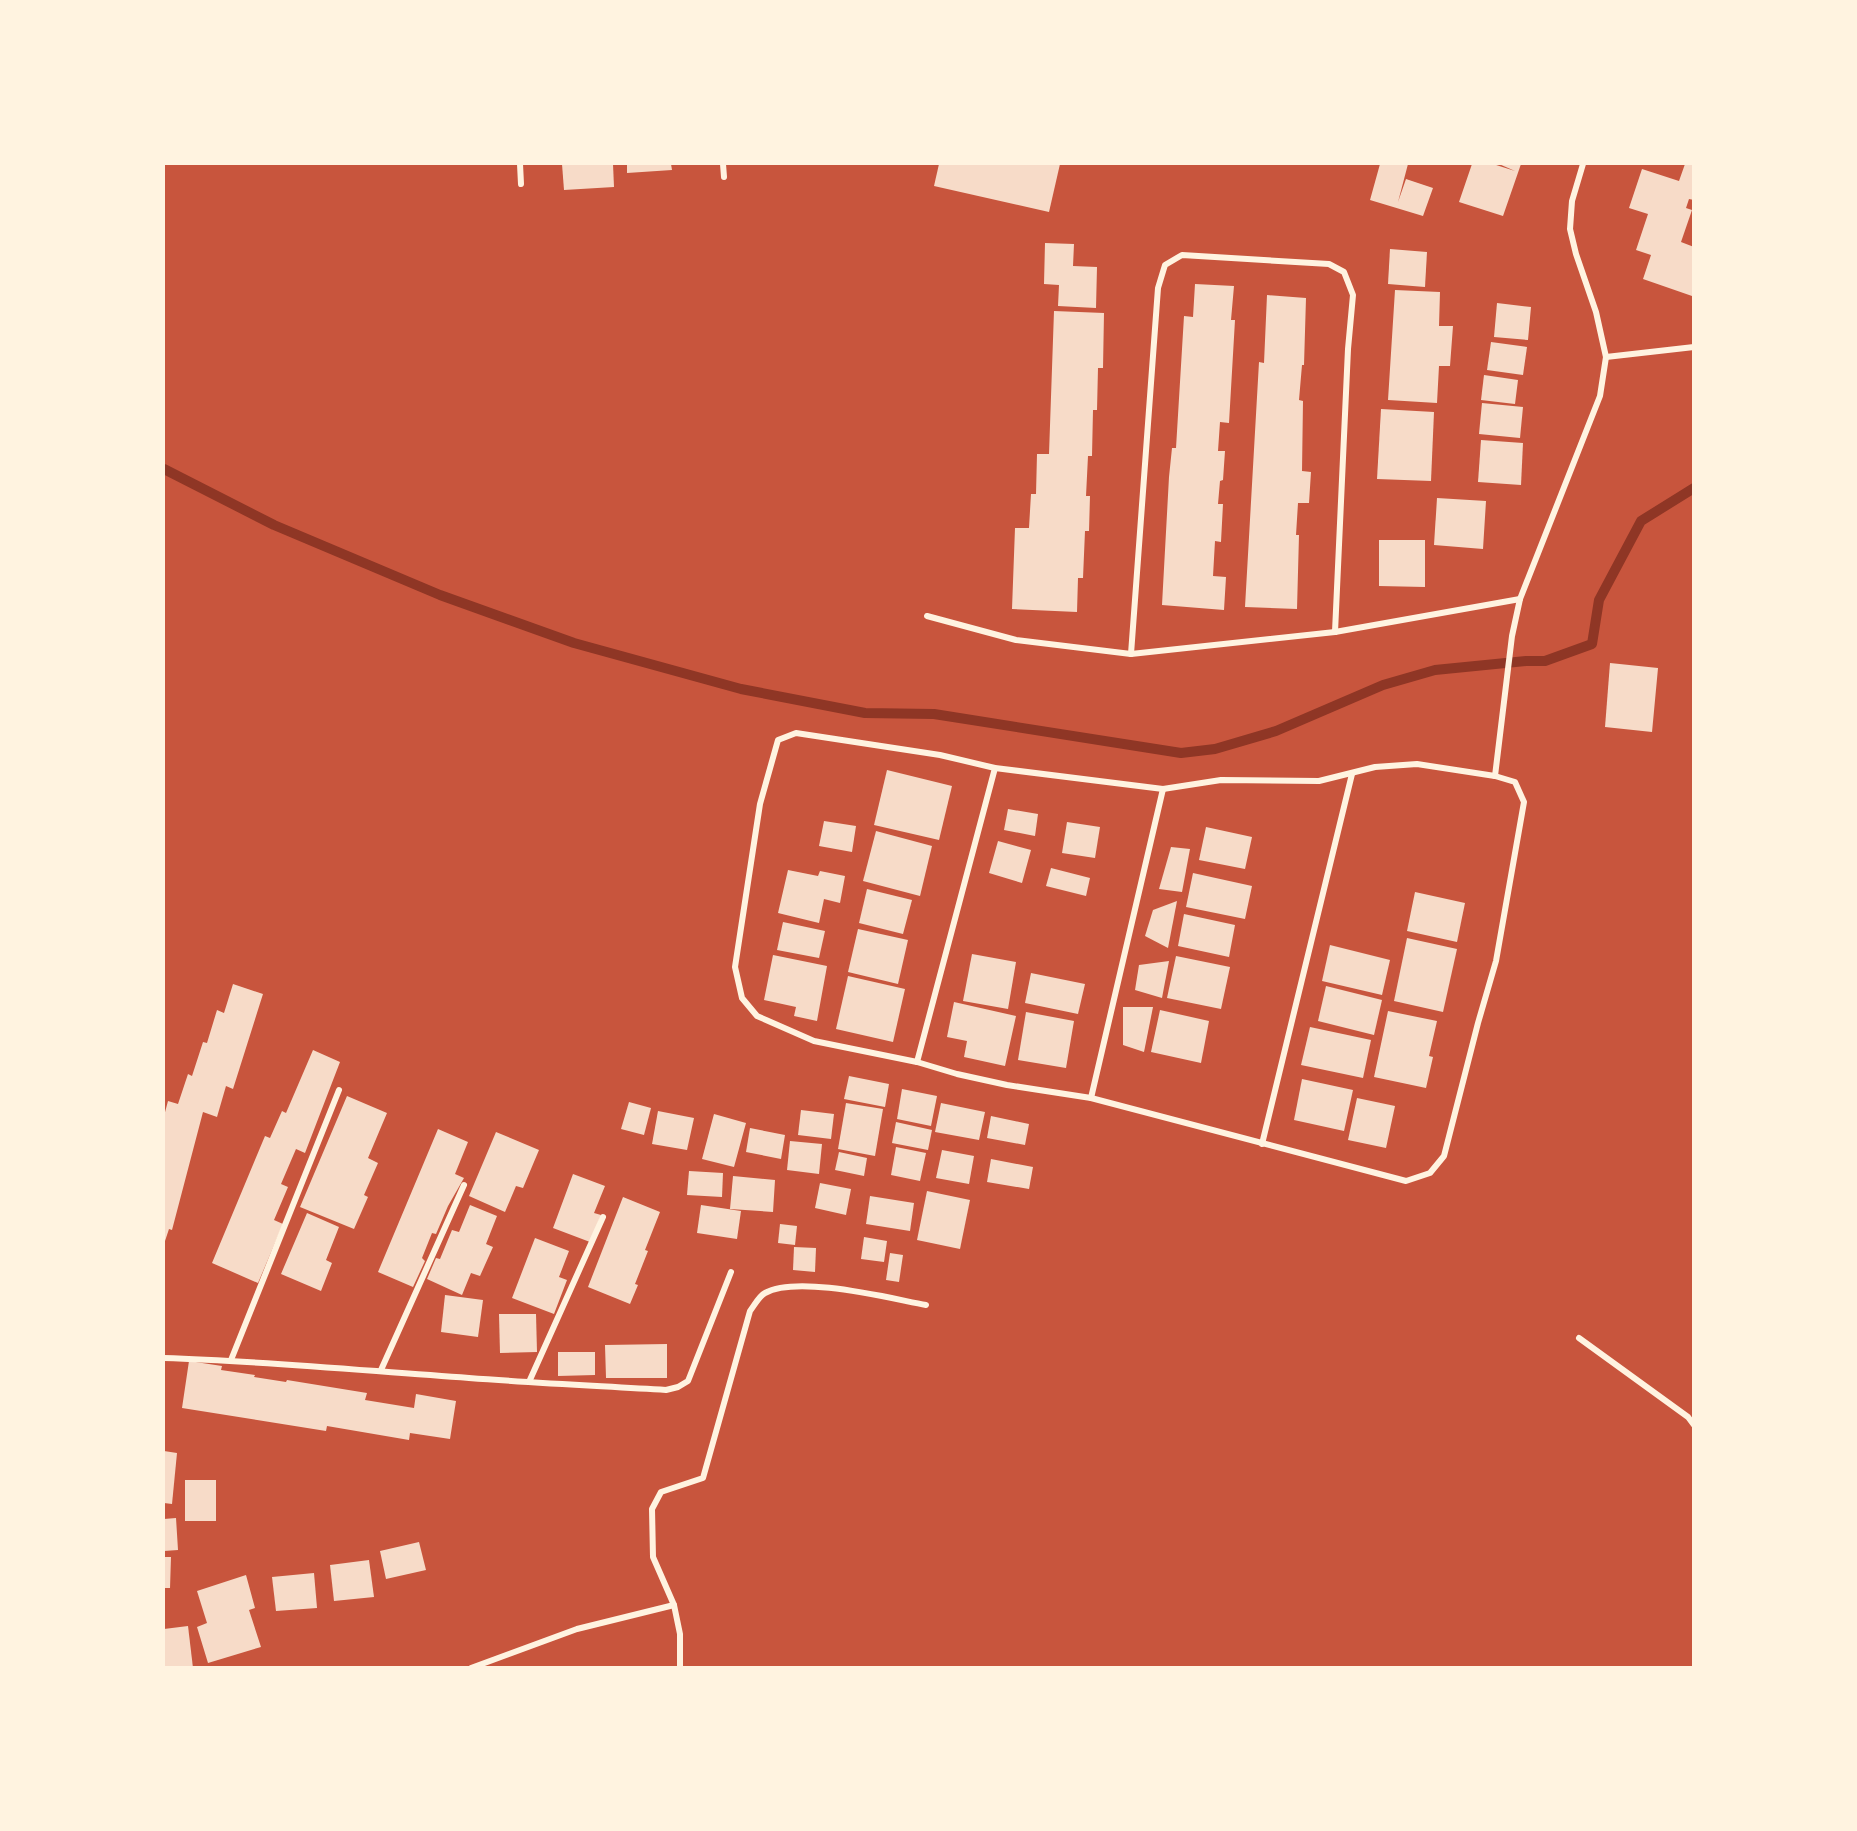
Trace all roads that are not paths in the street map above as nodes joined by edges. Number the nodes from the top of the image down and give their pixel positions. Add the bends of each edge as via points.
1 (520, 164) edge
2 (723, 164) edge
3 (1583, 164) edge
4 (724, 177) dead end
5 (521, 184) dead end
6 (1694, 347) edge
7 (1606, 357) junction
8 (1520, 599) junction
9 (927, 616) dead end
10 (1335, 632) junction
11 (1131, 654) junction
12 (996, 768) junction
13 (1352, 774) junction
14 (1495, 776) junction
15 (1163, 789) junction
16 (917, 1062) junction
17 (339, 1090) dead end
18 (1091, 1098) junction
19 (1262, 1144) junction
20 (465, 1185) dead end
21 (603, 1217) dead end
22 (731, 1272) dead end
23 (926, 1305) dead end
24 (1579, 1338) dead end
25 (164, 1358) edge
26 (231, 1360) junction
27 (381, 1370) junction
28 (529, 1382) junction
29 (1694, 1425) edge
30 (674, 1605) junction
31 (471, 1668) edge
32 (680, 1668) edge

1 - 5 street
2 - 4 street
3 - 7 street via 1572,201 1570,229
6 - 7 street
7 - 8 street via 1600,396
8 - 10 street
8 - 14 street
9 - 11 street via 1016,640
10 - 11 street
10 - 11 street via 1353,295 1344,272 1329,264 1182,255 1165,265 1158,288
12 - 15 street
12 - 16 street
12 - 16 street via 940,755 796,733 778,740 760,804 735,967 742,998 757,1016 814,1041
13 - 14 street via 1374,767 1418,764
13 - 15 street via 1319,781 1221,780
13 - 19 street
14 - 19 street via 1515,782 1524,802 1496,962 1444,1156 1430,1173 1406,1180
15 - 18 street
16 - 18 street via 1007,1085
17 - 26 street
18 - 19 street
20 - 27 street
21 - 28 street
22 - 28 street via 688,1381 678,1387 666,1390
23 - 30 street via 793,1286 764,1293 750,1311 703,1478 661,1492 652,1509 653,1557
24 - 29 street
25 - 26 street
26 - 27 street
27 - 28 street
30 - 31 street via 577,1629
30 - 32 street via 680,1634

